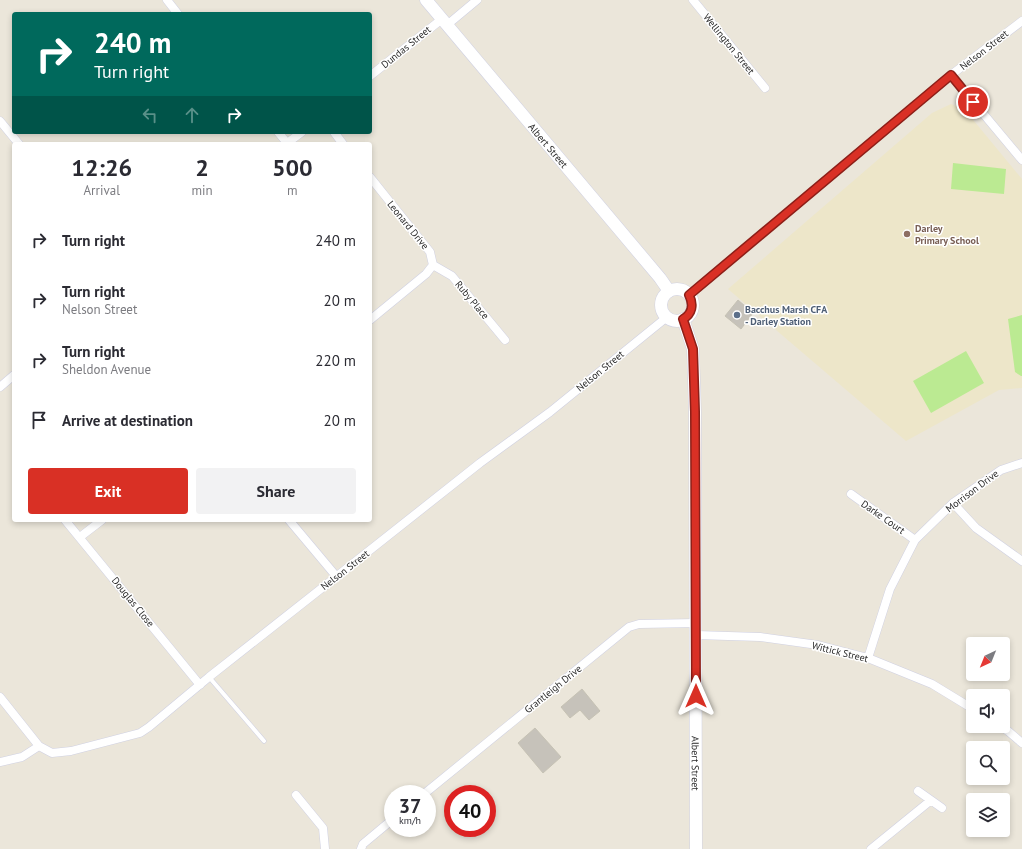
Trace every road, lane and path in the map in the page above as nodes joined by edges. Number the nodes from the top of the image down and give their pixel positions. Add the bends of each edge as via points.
1 (167, 0) edge
2 (426, 0) edge
3 (477, 0) edge
4 (693, 0) edge
5 (176, 12) edge
6 (1022, 21) edge
7 (444, 22) junction
8 (372, 75) edge
9 (951, 75) junction
10 (765, 88) dead end
11 (0, 121) edge
12 (299, 134) edge
13 (17, 142) edge
14 (287, 142) edge
15 (1022, 160) edge
16 (372, 180) edge
17 (433, 265) junction
18 (669, 291) junction
19 (689, 295) junction
20 (667, 317) junction
21 (372, 318) edge
22 (683, 319) junction
23 (505, 340) dead end
24 (12, 377) edge
25 (0, 386) edge
26 (1022, 463) edge
27 (851, 494) dead end
28 (952, 503) junction
29 (67, 522) edge
30 (99, 522) edge
31 (291, 522) edge
32 (80, 537) junction
33 (915, 540) junction
34 (1022, 561) edge
35 (336, 576) junction
36 (696, 629) junction
37 (868, 658) junction
38 (209, 677) junction
39 (200, 685) junction
40 (0, 697) edge
41 (966, 705) edge
42 (1010, 733) edge
43 (264, 741) dead end
44 (1022, 743) edge
45 (39, 746) junction
46 (0, 762) edge
47 (435, 785) edge
48 (918, 792) dead end
49 (296, 795) dead end
50 (930, 801) junction
51 (942, 808) dead end
52 (384, 827) edge
53 (325, 849) edge
54 (361, 849) edge
55 (696, 849) edge
56 (871, 849) edge

1 - 5 street
2 - 7 street, Albert Street
3 - 7 street, Dundas Street
4 - 10 street, Wellington Street
6 - 9 street, Nelson Street
7 - 8 street, Dundas Street
7 - 18 street, Albert Street
9 - 15 street
9 - 19 street, Nelson Street
11 - 13 street
12 - 14 street
16 - 17 street, Leonard Drive via 430,252
17 - 21 street via 426,274
17 - 23 street, Ruby Place via 452,276
18 - 19 street via 680,290
18 - 20 street via 661,303 663,313
19 - 22 street via 692,308
20 - 22 street via 672,320
20 - 35 street, Nelson Street via 550,412 480,463
22 - 36 street, Albert Street via 693,349
24 - 25 street
26 - 28 street, Morrison Drive via 1000,470
27 - 33 street, Darke Court
28 - 33 street, Morrison Drive
28 - 34 street via 976,528
29 - 32 street, Douglas Close
30 - 32 street
31 - 35 street
32 - 39 street, Douglas Close
33 - 37 street, Morrison Drive via 890,589
35 - 38 street, Nelson Street
36 - 37 street, Wittick Street via 818,645
36 - 47 street, Grantleigh Drive via 639,624 629,627
36 - 55 street, Albert Street
37 - 41 street, Wittick Street via 932,684
38 - 39 street, Nelson Street
38 - 43 lane
39 - 45 street, Nelson Street via 140,733 72,751 52,753
40 - 45 street
42 - 44 street
45 - 46 street via 22,757
48 - 50 street
49 - 53 street via 323,828
50 - 51 street
50 - 56 street
52 - 54 street via 363,844

